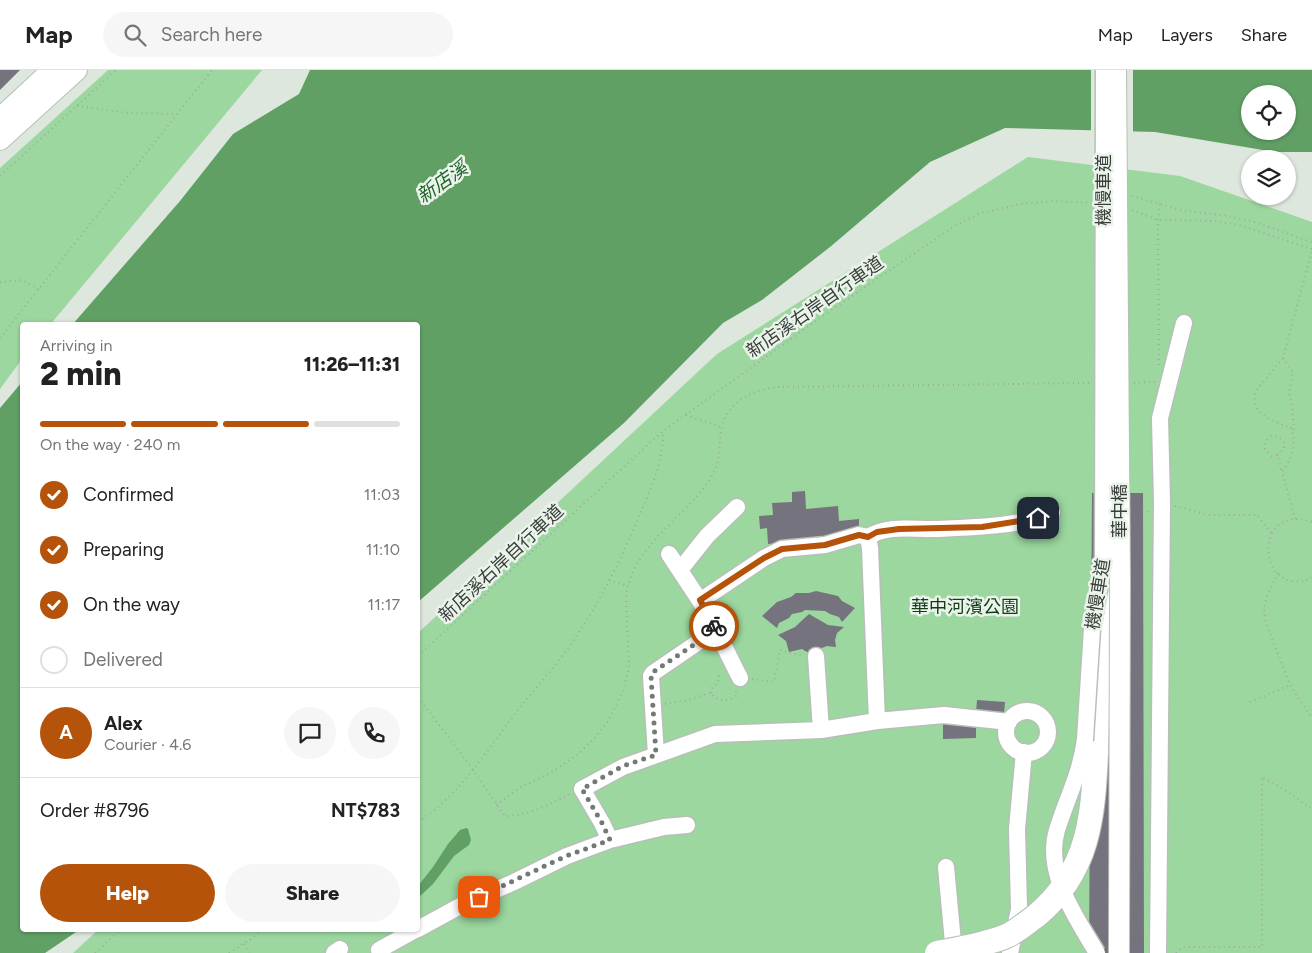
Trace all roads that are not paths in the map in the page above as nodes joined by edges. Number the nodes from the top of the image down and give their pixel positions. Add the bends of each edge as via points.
1 (52, 70) edge
2 (77, 70) edge
3 (1104, 70) edge
4 (1108, 70) edge
5 (1116, 70) edge
6 (1122, 70) edge
7 (0, 118) edge
8 (0, 140) edge
9 (1184, 323) dead end
10 (737, 507) dead end
11 (1052, 513) dead end
12 (868, 537) junction
13 (669, 554) dead end
14 (680, 570) junction
15 (1110, 573) junction
16 (700, 600) junction
17 (716, 630) junction
18 (816, 656) road end
19 (734, 680) road end
20 (877, 721) junction
21 (1009, 722) junction
22 (821, 730) junction
23 (1024, 752) junction
24 (656, 755) junction
25 (686, 825) dead end
26 (610, 840) junction
27 (946, 867) dead end
28 (420, 927) edge
29 (411, 932) edge
30 (1008, 945) edge
31 (380, 953) edge
32 (937, 953) edge
33 (954, 953) edge
34 (970, 953) edge
35 (1097, 953) edge
36 (1111, 953) edge
37 (1119, 953) edge
38 (1128, 953) edge
39 (1158, 953) edge

1 - 7 main road
2 - 8 main road
3 - 35 lane, 機慢車道, bridge via 1103,566 1092,629 1086,739 1077,777 1056,832 1054,854 1058,882
4 - 15 main road, 華中橋
5 - 37 main road, 華中橋, bridge
6 - 38 lane, 機慢車道
9 - 39 lane via 1160,418
10 - 14 lane via 707,536
11 - 12 lane via 982,527 892,530
12 - 16 lane via 859,535 825,545 782,549
12 - 20 lane
13 - 14 lane
14 - 16 lane
15 - 30 highway, bridge via 1099,638 1095,782 1088,833 1071,874 1060,891
15 - 36 main road, 華中橋
16 - 17 lane
17 - 19 lane
17 - 24 lane via 651,676
18 - 22 lane
20 - 21 lane via 944,715
20 - 22 lane
21 - 23 lane via 1009,741
21 - 23 lane via 1019,713 1032,712 1044,719 1048,733 1043,746
22 - 24 lane via 715,734
23 - 30 lane via 1017,829 1019,909
24 - 26 lane via 623,766 582,789
25 - 26 lane
26 - 28 lane via 566,856
27 - 33 lane
29 - 31 lane via 378,950
30 - 32 highway, bridge
30 - 34 highway, bridge

